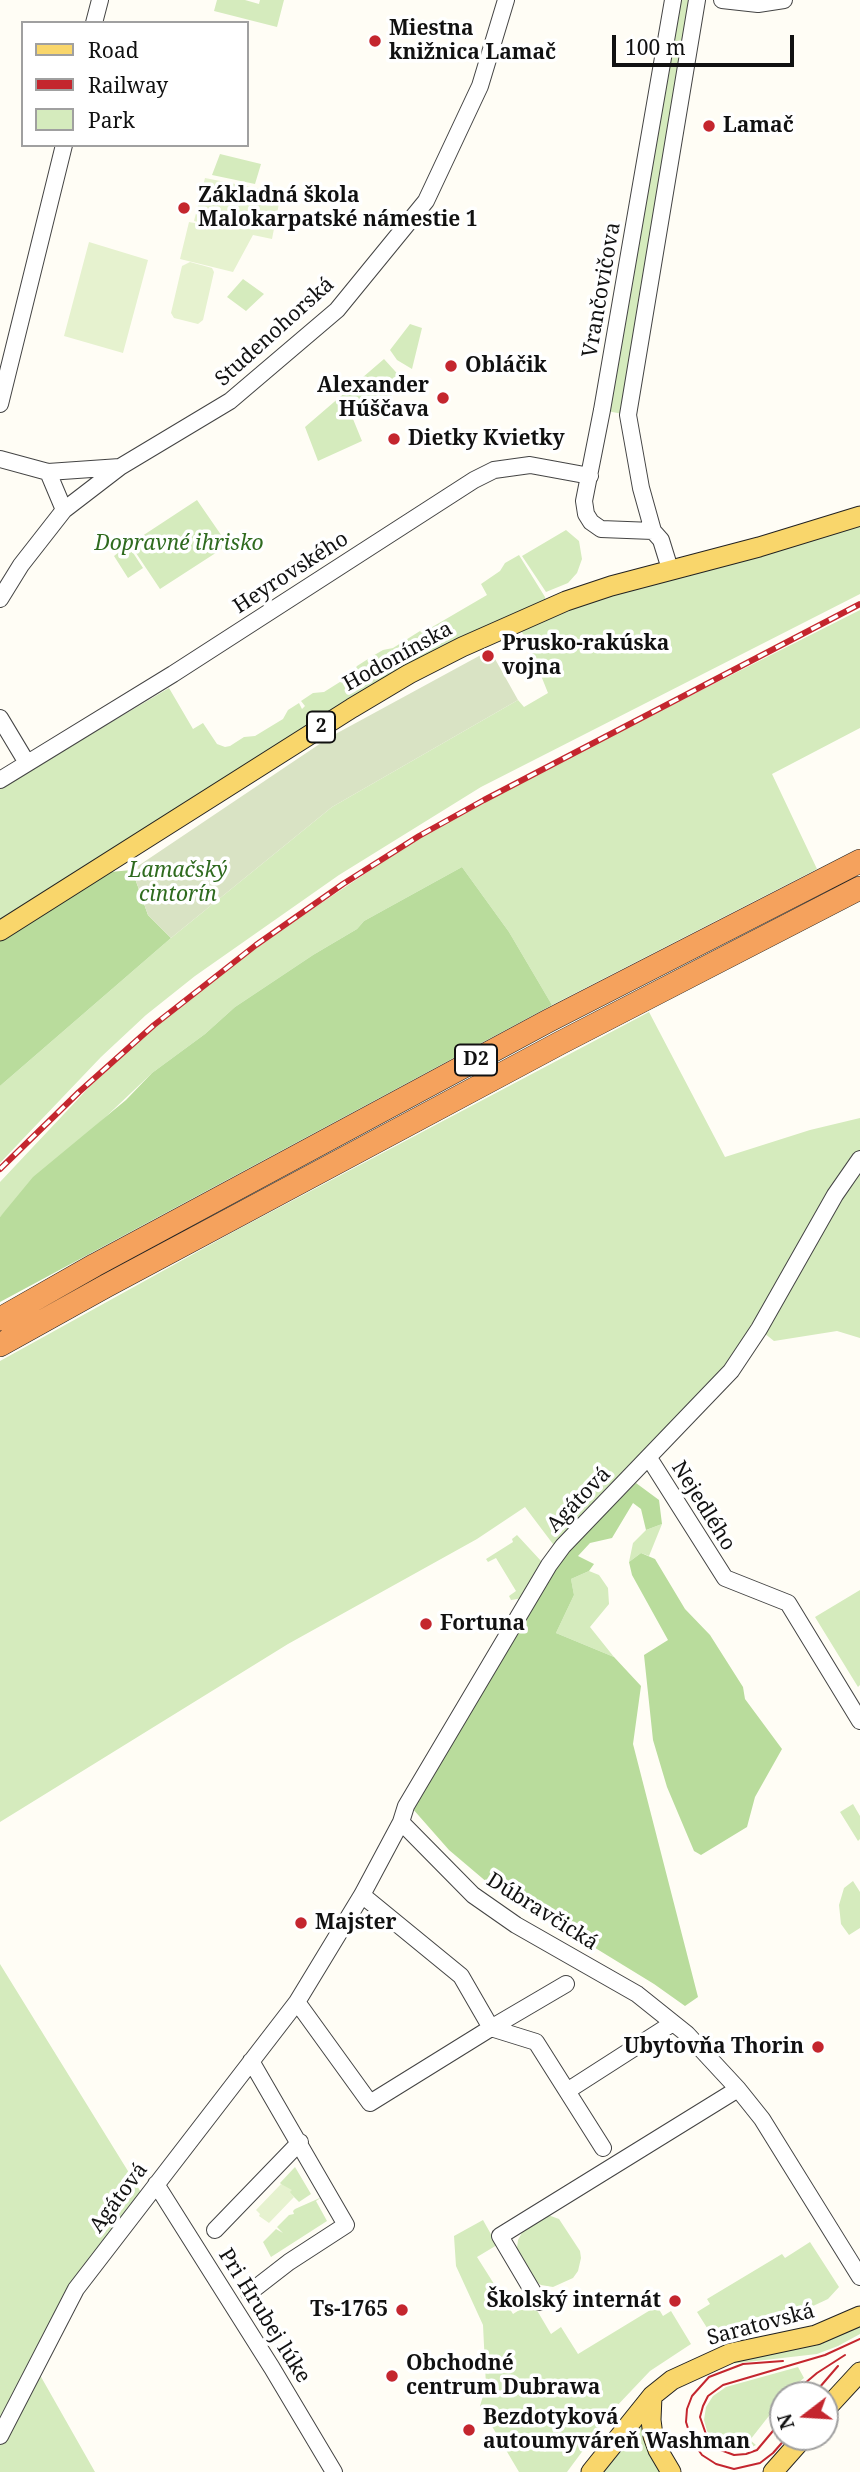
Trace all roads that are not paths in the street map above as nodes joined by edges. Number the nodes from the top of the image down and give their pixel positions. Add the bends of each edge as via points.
1 (100, 0) edge
2 (506, 0) edge
3 (673, 0) edge
4 (697, 0) edge
5 (722, 0) edge
6 (784, 0) edge
7 (95, 21) edge
8 (64, 147) edge
9 (0, 404) edge
10 (0, 459) edge
11 (120, 467) junction
12 (48, 472) junction
13 (590, 476) junction
14 (64, 510) junction
15 (860, 516) edge
16 (653, 531) junction
17 (670, 569) junction
18 (0, 598) edge
19 (0, 719) edge
20 (27, 763) junction
21 (0, 780) edge
22 (860, 861) edge
23 (860, 888) edge
24 (2, 929) edge
25 (860, 1159) edge
26 (0, 1319) edge
27 (0, 1345) edge
28 (649, 1458) junction
29 (860, 1721) edge
30 (401, 1822) junction
31 (362, 1895) junction
32 (566, 1984) dead end
33 (297, 2002) junction
34 (673, 2023) junction
35 (491, 2028) junction
36 (251, 2061) junction
37 (738, 2089) junction
38 (567, 2091) junction
39 (300, 2142) junction
40 (603, 2148) dead end
41 (156, 2184) junction
42 (215, 2230) dead end
43 (860, 2277) edge
44 (249, 2293) dead end
45 (538, 2302) dead end
46 (860, 2316) edge
47 (860, 2372) edge
48 (839, 2395) edge
49 (652, 2396) junction
50 (0, 2436) edge
51 (791, 2451) edge
52 (334, 2472) edge
53 (591, 2472) edge
54 (671, 2472) edge
55 (773, 2472) edge

1 - 7 street
2 - 11 street, Studenohorská via 480,86 426,201 337,310 230,401
3 - 13 street, Vrančovičova
4 - 16 street via 628,415 640,488
5 - 6 street via 758,4
8 - 9 street
10 - 12 street, Studenohorská
11 - 12 street, Studenohorská
11 - 14 street, Studenohorská
12 - 14 street
13 - 16 street, Vrančovičova via 584,501 590,522 601,529
13 - 20 street, Heyrovského via 530,465 494,470 474,480
14 - 18 street, Studenohorská
15 - 17 main road, Hodonínska / 2
16 - 17 street via 661,540
17 - 24 main road, Hodonínska / 2 via 566,601 434,660
19 - 20 street
20 - 21 street, Heyrovského
22 - 26 highway, D2 via 548,1021
23 - 27 highway, D2 via 560,1043
25 - 28 street, Agátová via 731,1371
28 - 29 street, Nejedlého via 725,1578 788,1603
28 - 30 street, Agátová via 549,1565 405,1805
30 - 31 street, Agátová
30 - 34 street, Dúbravčická via 473,1895 637,1994
31 - 33 street, Agátová
31 - 35 street via 461,1976
32 - 35 street
33 - 35 street via 370,2104
33 - 36 street, Agátová
34 - 37 street, Dúbravčická
34 - 38 street
35 - 38 street via 536,2042
36 - 39 street
36 - 41 street, Agátová
37 - 43 street, Dúbravčická via 762,2119
37 - 45 street via 500,2236
38 - 40 street
39 - 42 street
39 - 44 street via 346,2225
41 - 50 street, Agátová via 75,2289
41 - 52 street, Pri Hrubej lúke
46 - 49 main road, Saratovská via 816,2335 717,2358 672,2380
47 - 48 main road
49 - 53 main road, Saratovská
49 - 54 main road via 653,2436
51 - 55 main road

